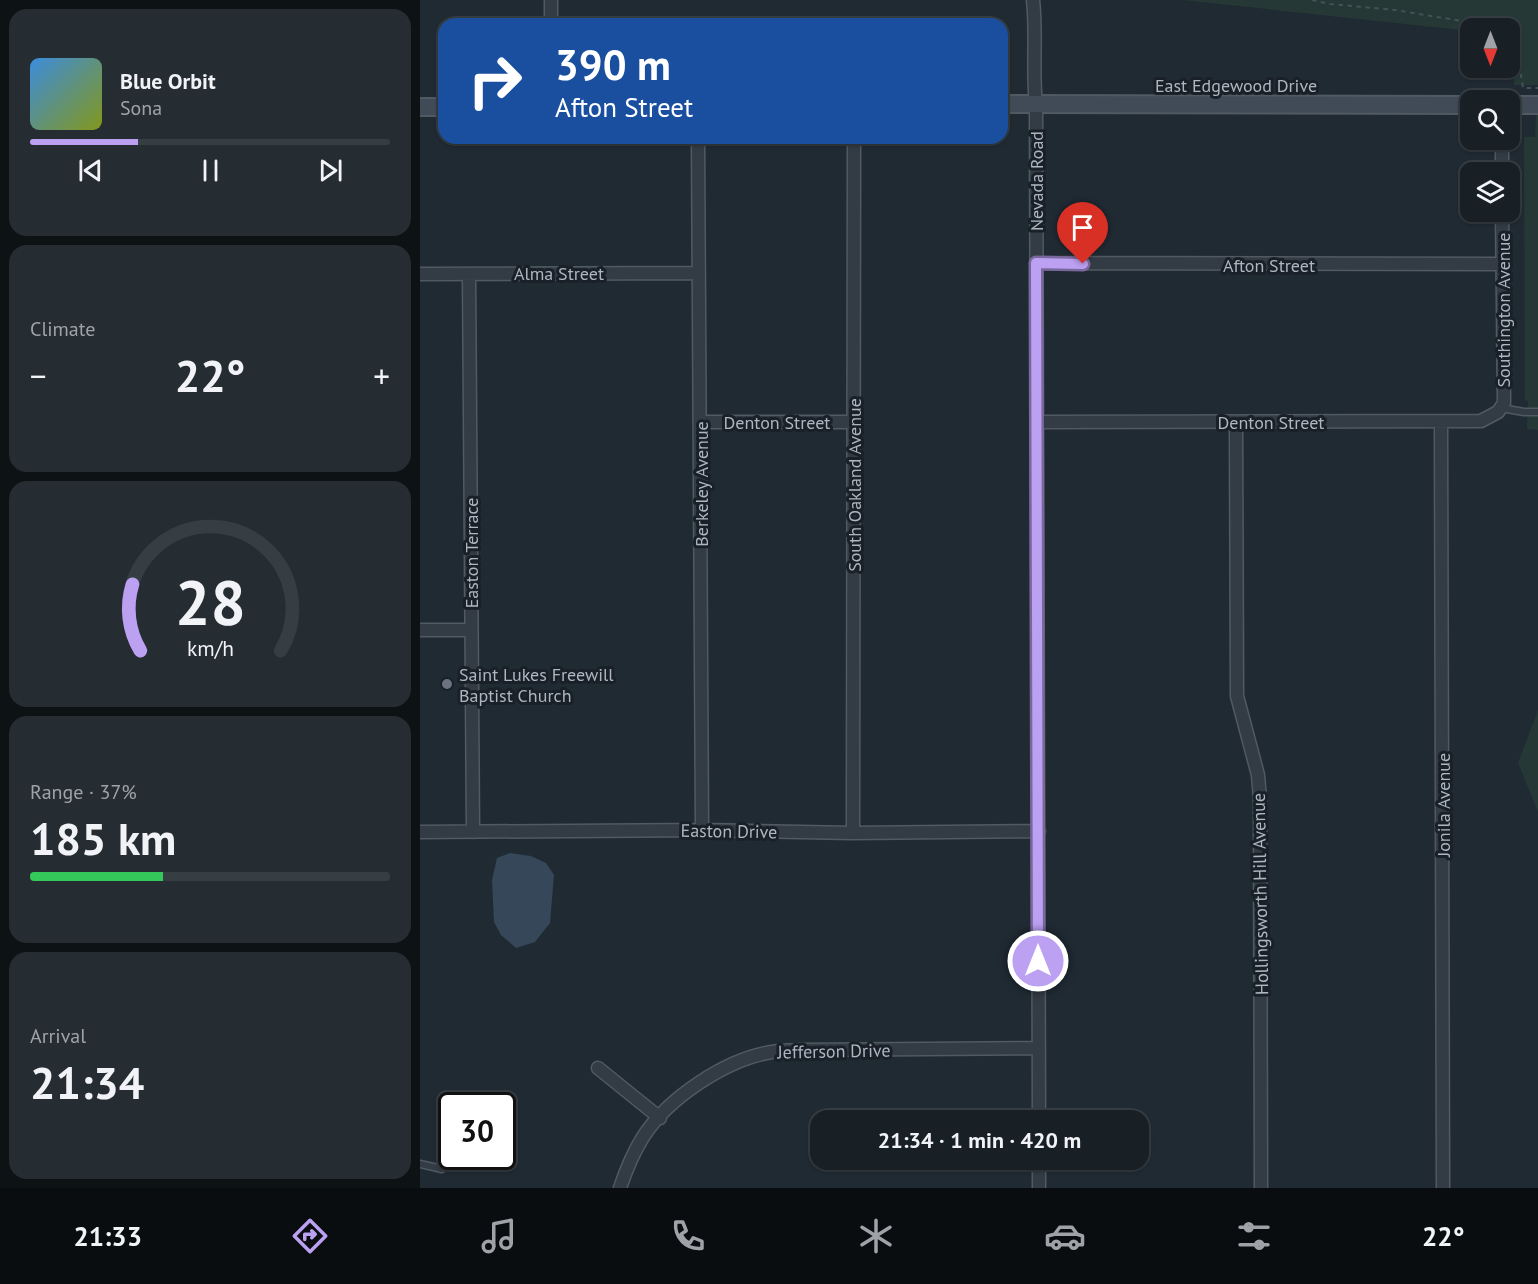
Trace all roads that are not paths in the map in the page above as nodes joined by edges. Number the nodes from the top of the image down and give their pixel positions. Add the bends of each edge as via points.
1 (551, 0) edge
2 (1033, 0) edge
3 (551, 18) edge
4 (1008, 104) edge
5 (1036, 105) junction
6 (1460, 105) edge
7 (1520, 105) edge
8 (1538, 105) edge
9 (420, 107) edge
10 (438, 107) edge
11 (698, 144) edge
12 (854, 144) edge
13 (1502, 222) edge
14 (1036, 263) junction
15 (1502, 264) junction
16 (699, 273) junction
17 (420, 274) edge
18 (469, 274) junction
19 (1501, 408) junction
20 (1538, 412) edge
21 (700, 422) junction
22 (854, 422) junction
23 (1037, 422) junction
24 (1236, 422) junction
25 (1441, 422) junction
26 (420, 630) edge
27 (471, 630) junction
28 (702, 830) junction
29 (1039, 831) junction
30 (420, 832) edge
31 (472, 832) junction
32 (853, 833) junction
33 (1038, 1048) junction
34 (598, 1068) dead end
35 (1039, 1110) edge
36 (660, 1118) junction
37 (420, 1164) edge
38 (438, 1168) edge
39 (1039, 1170) edge
40 (620, 1188) edge
41 (1039, 1188) edge
42 (1261, 1188) edge
43 (1443, 1188) edge

1 - 3 street
2 - 5 street, Nevada Road
4 - 5 street, East Edgewood Drive
5 - 6 street, East Edgewood Drive
5 - 14 street, Nevada Road
7 - 8 street
9 - 10 street
11 - 16 street, Berkeley Avenue
12 - 22 street, South Oakland Avenue
13 - 15 street, Southington Avenue
14 - 15 street, Afton Street
14 - 23 street, Nevada Road
15 - 19 street, Southington Avenue
16 - 18 street, Alma Street
16 - 21 street, Berkeley Avenue
17 - 18 street, Alma Street
18 - 27 street, Easton Terrace
19 - 20 lane
19 - 25 street, Denton Street via 1481,421
21 - 22 street, Denton Street
21 - 28 street, Berkeley Avenue
22 - 32 street, South Oakland Avenue
23 - 24 street, Denton Street
23 - 29 street, Nevada Road
24 - 25 street, Denton Street
24 - 42 street, Hollingsworth Hill Avenue via 1237,696 1258,775 1260,799
25 - 43 street, Jonila Avenue
26 - 27 street
27 - 31 street, Easton Terrace
28 - 31 street, Easton Drive
28 - 32 street, Easton Drive
29 - 32 street, Easton Drive
29 - 33 street, Nevada Road
30 - 31 street, Easton Drive
33 - 35 street, Nevada Road
33 - 36 street, Jefferson Drive via 771,1052 713,1073 682,1094
34 - 36 street
36 - 40 street, Jefferson Drive via 644,1136
37 - 38 lane
39 - 41 street

